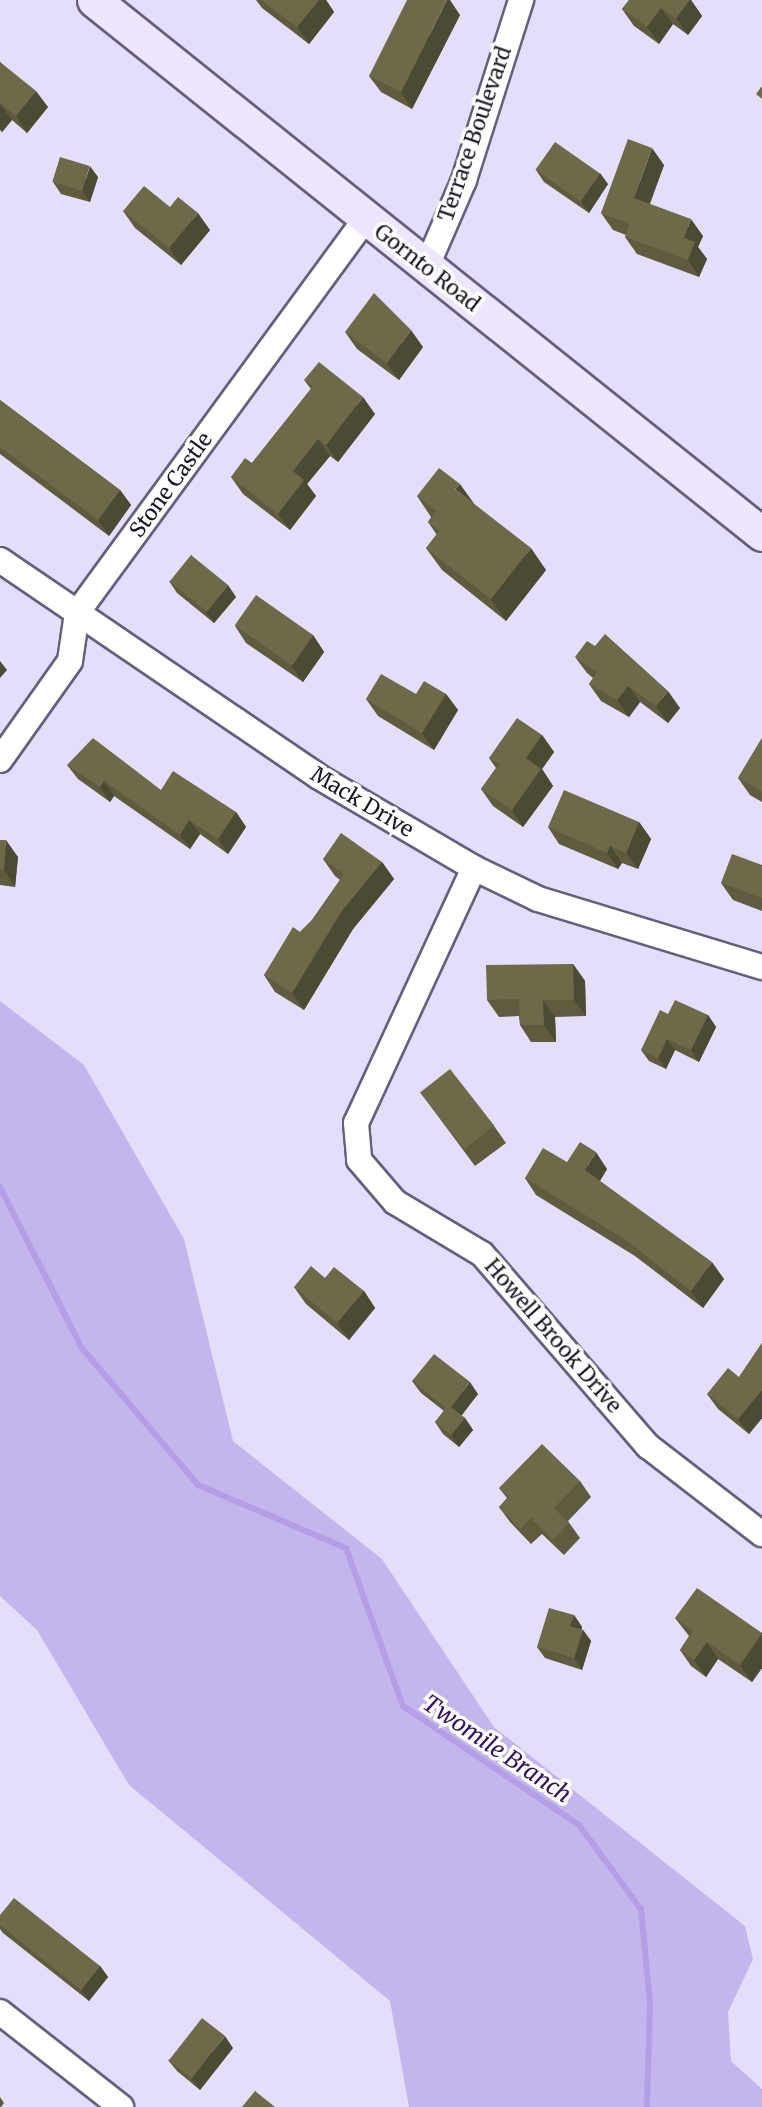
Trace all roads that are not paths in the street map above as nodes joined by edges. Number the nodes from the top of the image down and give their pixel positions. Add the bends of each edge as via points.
1 (94, 0) edge
2 (521, 0) edge
3 (365, 219) junction
4 (426, 268) junction
5 (762, 534) edge
6 (0, 560) edge
7 (77, 612) junction
8 (0, 760) edge
9 (474, 868) junction
10 (762, 967) edge
11 (762, 1534) edge
12 (0, 2012) edge
13 (121, 2107) edge

1 - 3 main road, Gornto Road
2 - 4 street, Terrace Boulevard via 473,154
3 - 4 main road, Gornto Road
3 - 7 street, Stone Castle
4 - 5 main road, Gornto Road
6 - 7 street, Mack Drive
7 - 8 street, Stone Castle via 71,662
7 - 9 street, Mack Drive via 319,777
9 - 10 street, Mack Drive via 538,899
9 - 11 street, Howell Brook Drive via 356,1123 359,1160 396,1202 482,1254 648,1446
12 - 13 street

